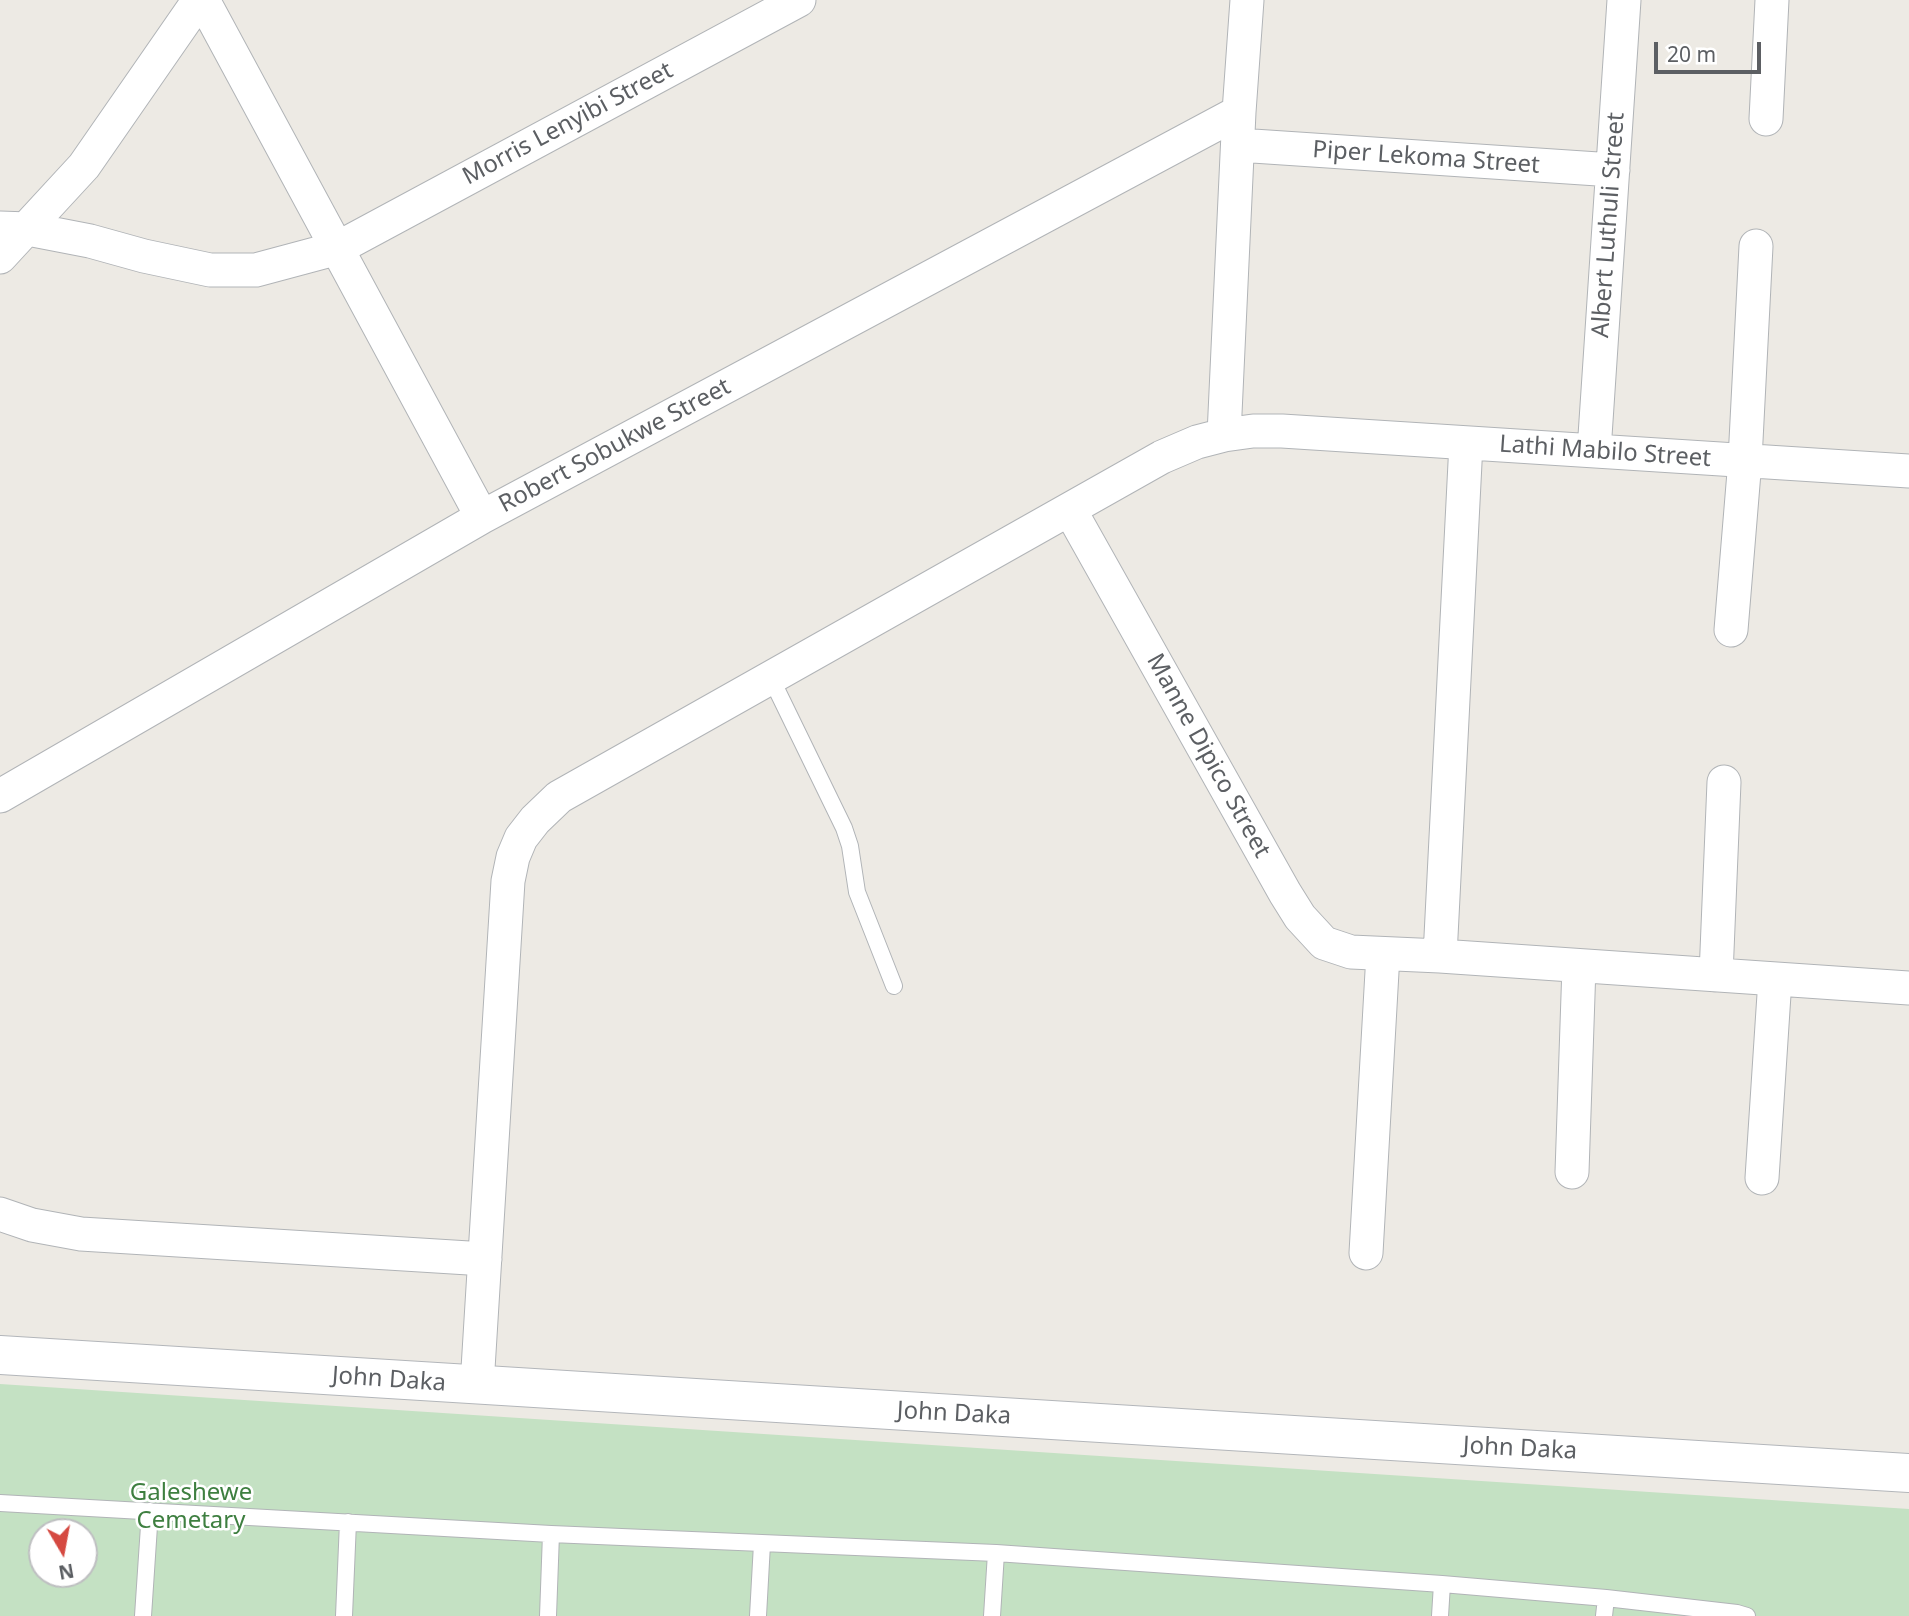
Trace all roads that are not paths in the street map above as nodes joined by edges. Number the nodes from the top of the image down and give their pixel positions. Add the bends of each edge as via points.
1 (201, 0) edge
2 (799, 0) edge
3 (1247, 0) edge
4 (1624, 0) edge
5 (1772, 0) edge
6 (1766, 119) dead end
7 (1239, 129) junction
8 (1613, 170) junction
9 (14, 229) edge
10 (1756, 246) dead end
11 (338, 248) junction
12 (0, 257) edge
13 (1224, 435) junction
14 (1466, 443) junction
15 (1594, 450) junction
16 (1745, 460) junction
17 (1909, 471) edge
18 (1069, 510) junction
19 (482, 517) junction
20 (1731, 630) dead end
21 (771, 678) junction
22 (1724, 782) dead end
23 (0, 796) edge
24 (1383, 954) junction
25 (1440, 956) junction
26 (1579, 966) junction
27 (1716, 975) junction
28 (1774, 979) junction
29 (894, 986) dead end
30 (1909, 988) edge
31 (1572, 1172) dead end
32 (1762, 1178) dead end
33 (0, 1214) edge
34 (1366, 1253) dead end
35 (485, 1259) junction
36 (0, 1355) edge
37 (477, 1385) junction
38 (1909, 1473) edge
39 (0, 1503) edge
40 (150, 1511) junction
41 (348, 1522) junction
42 (551, 1534) junction
43 (762, 1544) junction
44 (996, 1553) junction
45 (1442, 1584) junction
46 (1606, 1598) junction
47 (143, 1616) edge
48 (344, 1616) edge
49 (548, 1616) edge
50 (758, 1616) edge
51 (992, 1616) edge
52 (1440, 1616) edge
53 (1604, 1616) edge
54 (1748, 1616) edge

1 - 9 street via 84,166
1 - 11 street
2 - 11 street, Morris Lenyibi Street
3 - 7 street
4 - 8 street, Albert Luthuli Street
5 - 6 street
7 - 8 street, Piper Lekoma Street
7 - 13 street
7 - 19 street, Robert Sobukwe Street
8 - 15 street, Albert Luthuli Street
9 - 11 street, Morris Lenyibi Street via 90,241 210,270 256,270
9 - 12 street
10 - 16 street, Lathi Mabilo Street
11 - 19 street
13 - 14 street, Lathi Mabilo Street via 1282,431
13 - 18 street, Lathi Mabilo Street via 1162,457
14 - 15 street, Lathi Mabilo Street
14 - 25 street, Lathi Mabilo Street
15 - 16 street, Lathi Mabilo Street
16 - 17 street, Lathi Mabilo Street
16 - 20 street, Lathi Mabilo Street
18 - 21 street, Lathi Mabilo Street
18 - 24 street, Manne Dipico Street via 1300,917 1324,943 1350,952
19 - 23 street, Robert Sobukwe Street
21 - 29 lane via 844,828 857,892
21 - 35 street, Lathi Mabilo Street via 559,797 521,838 508,881
22 - 27 street
24 - 25 street, Manne Dipico Street
24 - 34 street
25 - 26 street, Manne Dipico Street
26 - 27 street, Manne Dipico Street
26 - 31 street
27 - 28 street, Manne Dipico Street
28 - 30 street, Manne Dipico Street
28 - 32 street
33 - 35 street via 81,1234
35 - 37 street, Lathi Mabilo Street
36 - 37 street, John Daka
37 - 38 street, John Daka
39 - 40 lane
40 - 41 lane
40 - 47 lane
41 - 42 lane
41 - 48 lane
42 - 43 lane
42 - 49 lane
43 - 44 lane
43 - 50 lane
44 - 45 lane
44 - 51 lane
45 - 46 lane
45 - 52 lane
46 - 53 lane
46 - 54 lane

